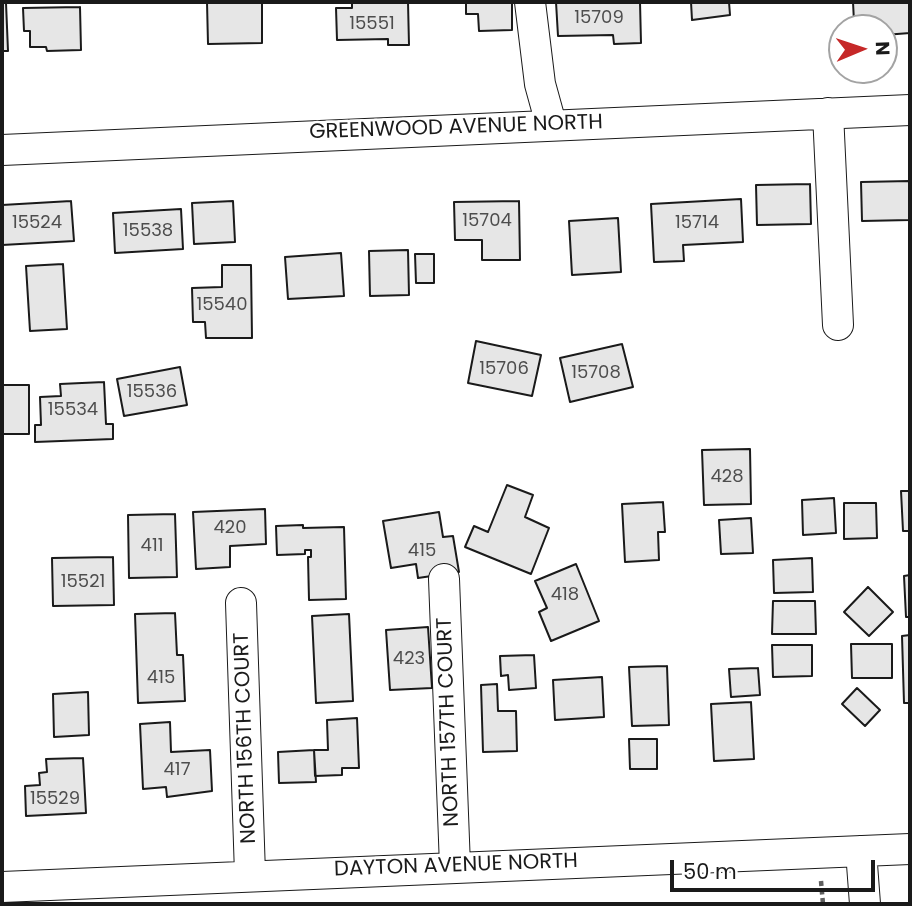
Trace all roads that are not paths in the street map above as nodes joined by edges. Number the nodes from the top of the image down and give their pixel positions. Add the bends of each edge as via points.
1 (530, 2) edge
2 (910, 110) edge
3 (828, 113) junction
4 (551, 124) junction
5 (2, 150) edge
6 (838, 325) dead end
7 (444, 579) dead end
8 (241, 603) dead end
9 (910, 849) edge
10 (861, 851) junction
11 (455, 866) junction
12 (250, 874) junction
13 (2, 887) edge
14 (864, 904) edge

1 - 4 street via 540,84
2 - 3 street, GREENWOOD AVENUE NORTH
3 - 4 street, GREENWOOD AVENUE NORTH
3 - 6 street
4 - 5 street, GREENWOOD AVENUE NORTH
7 - 11 street, NORTH 157TH COURT
8 - 12 street, NORTH 156TH COURT
9 - 10 street, DAYTON AVENUE NORTH
10 - 11 street, DAYTON AVENUE NORTH
10 - 14 street
11 - 12 street, DAYTON AVENUE NORTH
12 - 13 street, DAYTON AVENUE NORTH

